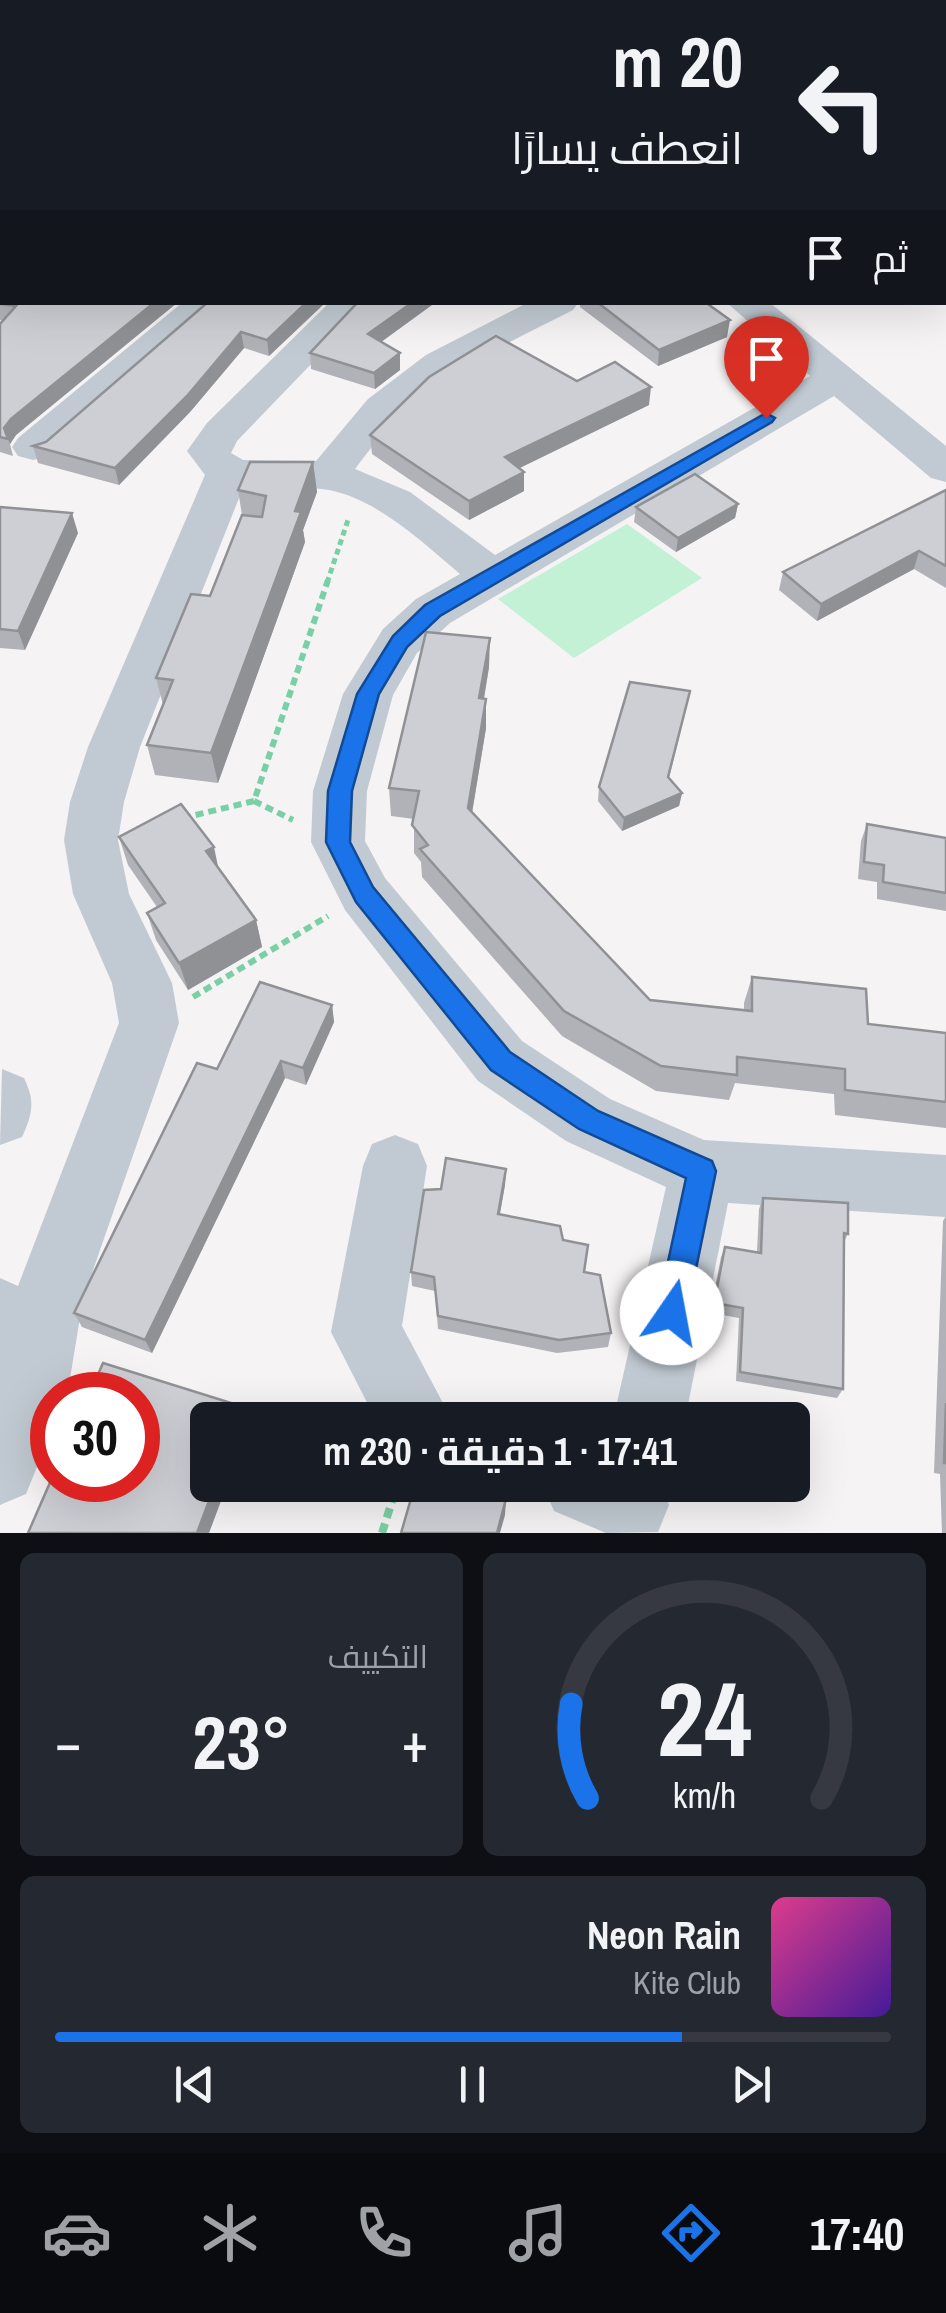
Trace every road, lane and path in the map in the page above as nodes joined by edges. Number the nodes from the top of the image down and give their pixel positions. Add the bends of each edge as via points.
1 (203, 305) edge
2 (349, 305) edge
3 (554, 305) edge
4 (749, 305) edge
5 (835, 379) junction
6 (34, 447) edge
7 (946, 468) edge
8 (227, 473) junction
9 (347, 480) junction
10 (490, 574) junction
11 (182, 818) edge
12 (364, 894) junction
13 (148, 1023) junction
14 (396, 1166) dead end
15 (702, 1171) junction
16 (946, 1186) edge
17 (0, 1312) edge
18 (35, 1372) edge
19 (30, 1386) edge
20 (30, 1396) edge
21 (406, 1402) edge
22 (653, 1402) edge
23 (0, 1468) edge
24 (392, 1502) edge
25 (382, 1533) edge

1 - 6 street
2 - 8 street via 208,451
3 - 9 street via 400,390 366,426
4 - 5 street
5 - 7 street
5 - 10 street
8 - 9 street
8 - 13 street via 114,747 91,840 101,894 142,983
9 - 10 street via 439,533
9 - 11 path via 342,531 254,800
10 - 12 street via 432,610 400,641 368,694 340,791 338,842
12 - 13 path
12 - 15 street via 500,1061 588,1120
13 - 18 street via 48,1299
14 - 21 street via 366,1332
15 - 16 street
15 - 22 street
17 - 19 street
20 - 23 street
24 - 25 path

